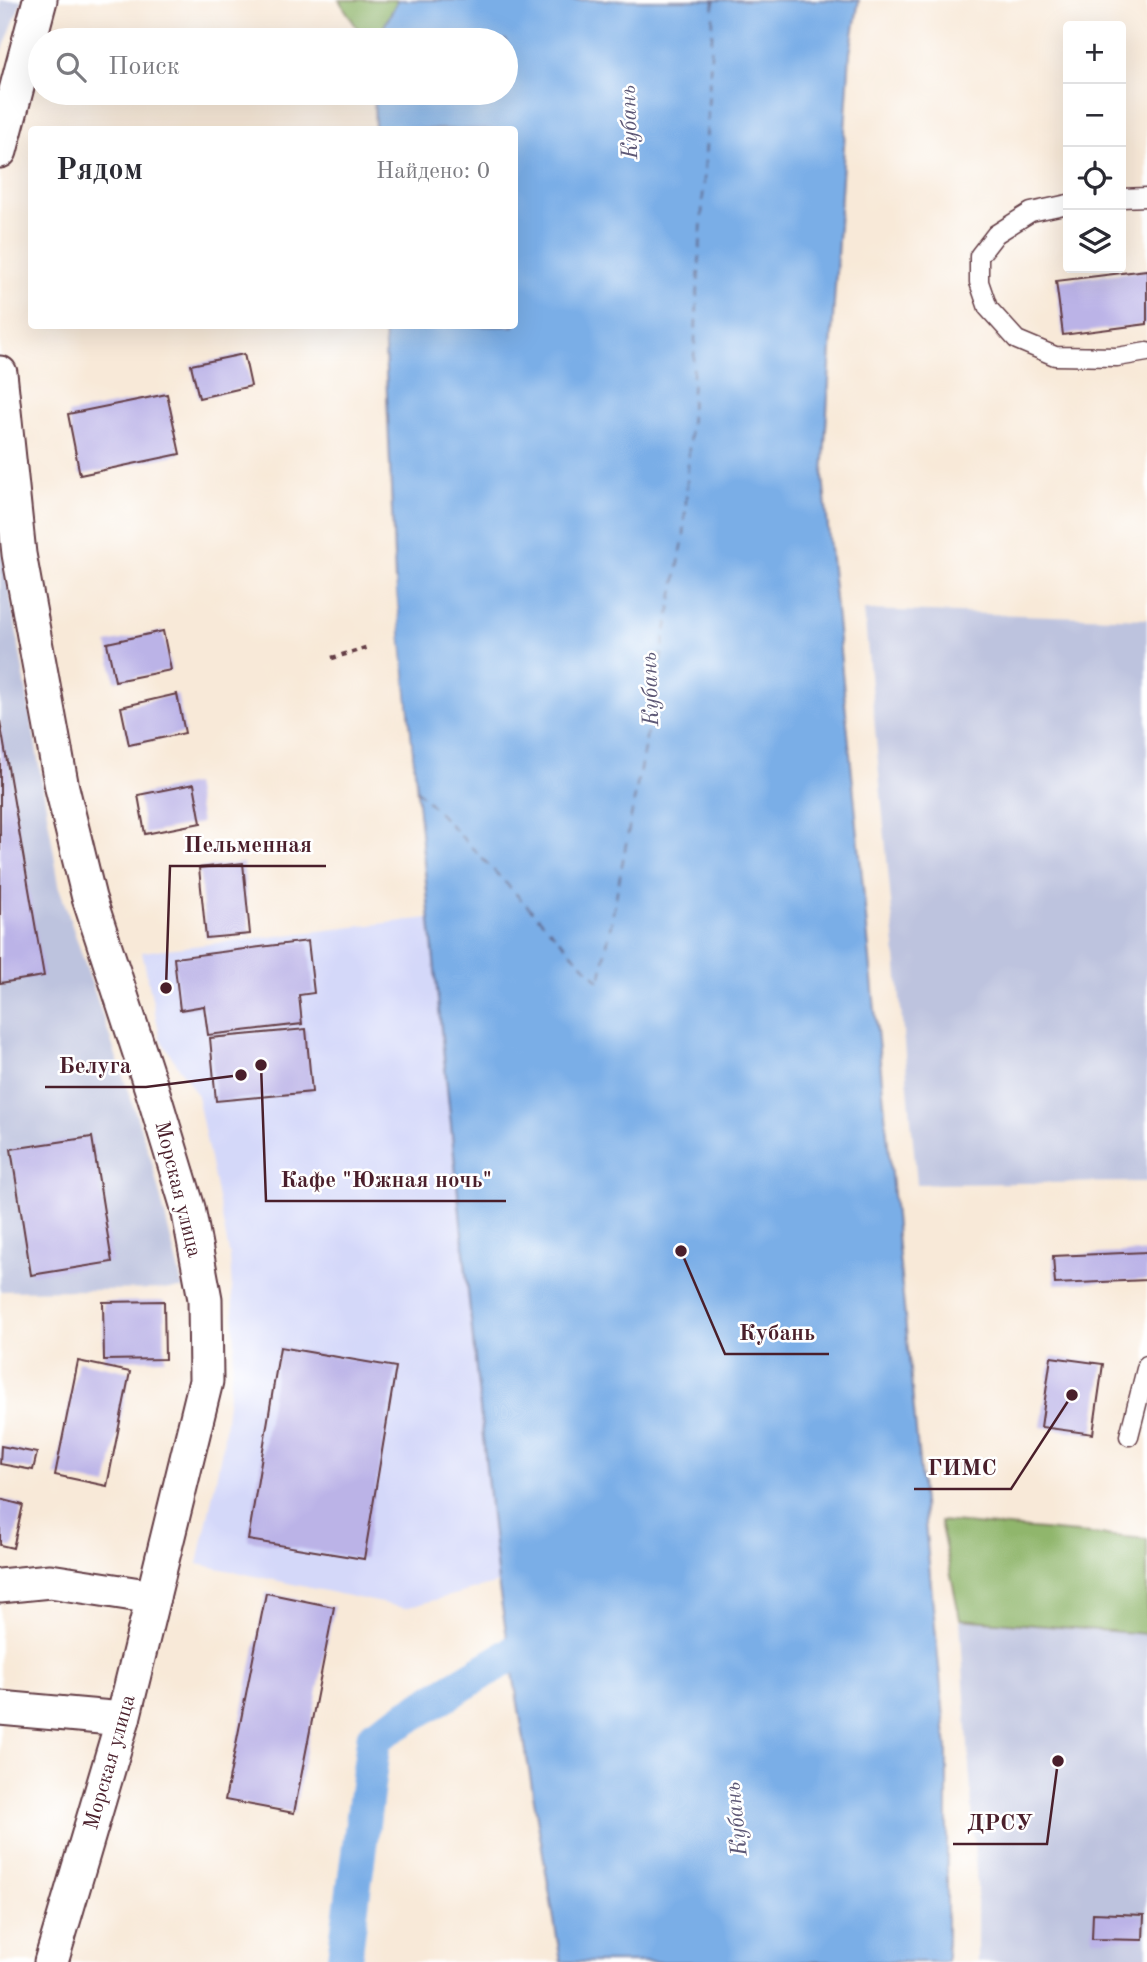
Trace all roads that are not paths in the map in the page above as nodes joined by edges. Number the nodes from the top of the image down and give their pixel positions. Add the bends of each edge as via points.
1 (40, 0) edge
2 (33, 28) edge
3 (28, 45) edge
4 (0, 151) edge
5 (1147, 197) edge
6 (1126, 198) edge
7 (1063, 205) edge
8 (1147, 352) edge
9 (0, 373) edge
10 (9, 556) edge
11 (1147, 1365) edge
12 (1129, 1436) dead end
13 (0, 1586) edge
14 (153, 1597) junction
15 (0, 1708) edge
16 (122, 1719) junction
17 (51, 1962) edge

1 - 2 street
3 - 4 street
5 - 6 lane
7 - 8 lane via 1031,212 996,234 979,256 979,282 988,308 1017,340 1055,356 1117,357
9 - 10 street, Морская улица
10 - 14 street, Морская улица via 89,898 188,1208 205,1299 206,1381
11 - 12 lane
13 - 14 street via 50,1581
14 - 16 street, Морская улица
15 - 16 street
16 - 17 street, Морская улица

